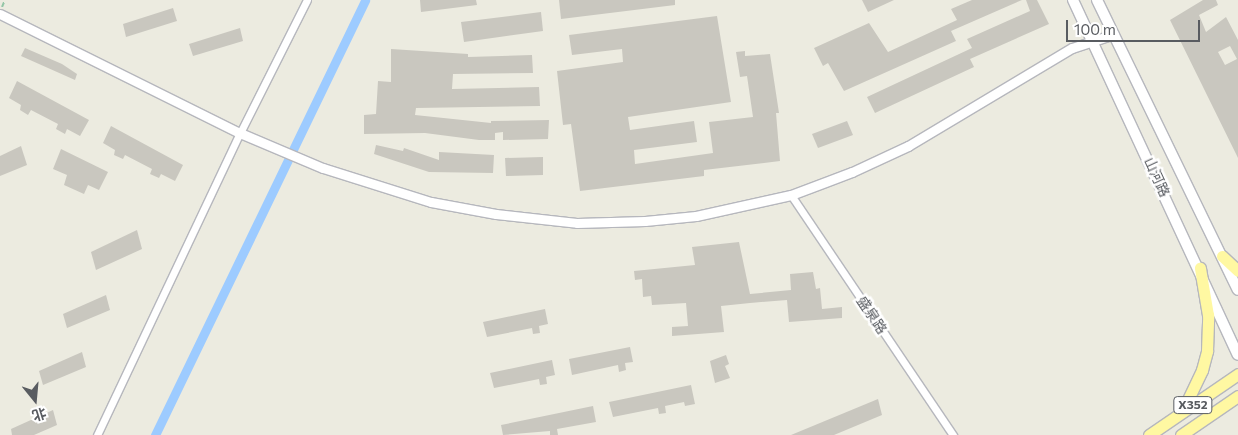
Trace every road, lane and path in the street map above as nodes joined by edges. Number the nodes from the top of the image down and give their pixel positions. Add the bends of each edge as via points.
1 (307, 0) edge
2 (1074, 0) edge
3 (1097, 0) edge
4 (0, 14) edge
5 (1114, 34) junction
6 (1094, 43) junction
7 (240, 133) junction
8 (790, 195) junction
9 (1222, 256) junction
10 (1200, 268) junction
11 (1238, 271) edge
12 (1238, 290) edge
13 (1238, 355) edge
14 (1238, 374) edge
15 (1238, 396) edge
16 (1182, 412) junction
17 (97, 435) edge
18 (953, 435) edge
19 (1149, 435) edge
20 (1181, 435) edge

1 - 7 street
2 - 6 main road, 山河路
3 - 5 main road, 山河路
4 - 7 street
5 - 6 street
5 - 9 main road, 山河路
6 - 8 street via 1072,48 908,146 852,172
6 - 10 main road, 山河路
7 - 8 street via 323,168 431,202 496,214 577,223 696,216
7 - 17 street
8 - 18 street, 盛泉路
9 - 11 main road
9 - 12 main road, 山河路
10 - 13 main road, 山河路
10 - 16 main road via 1208,315 1207,351 1202,370
14 - 16 main road, X352
15 - 20 main road, X352
16 - 19 main road, X352

